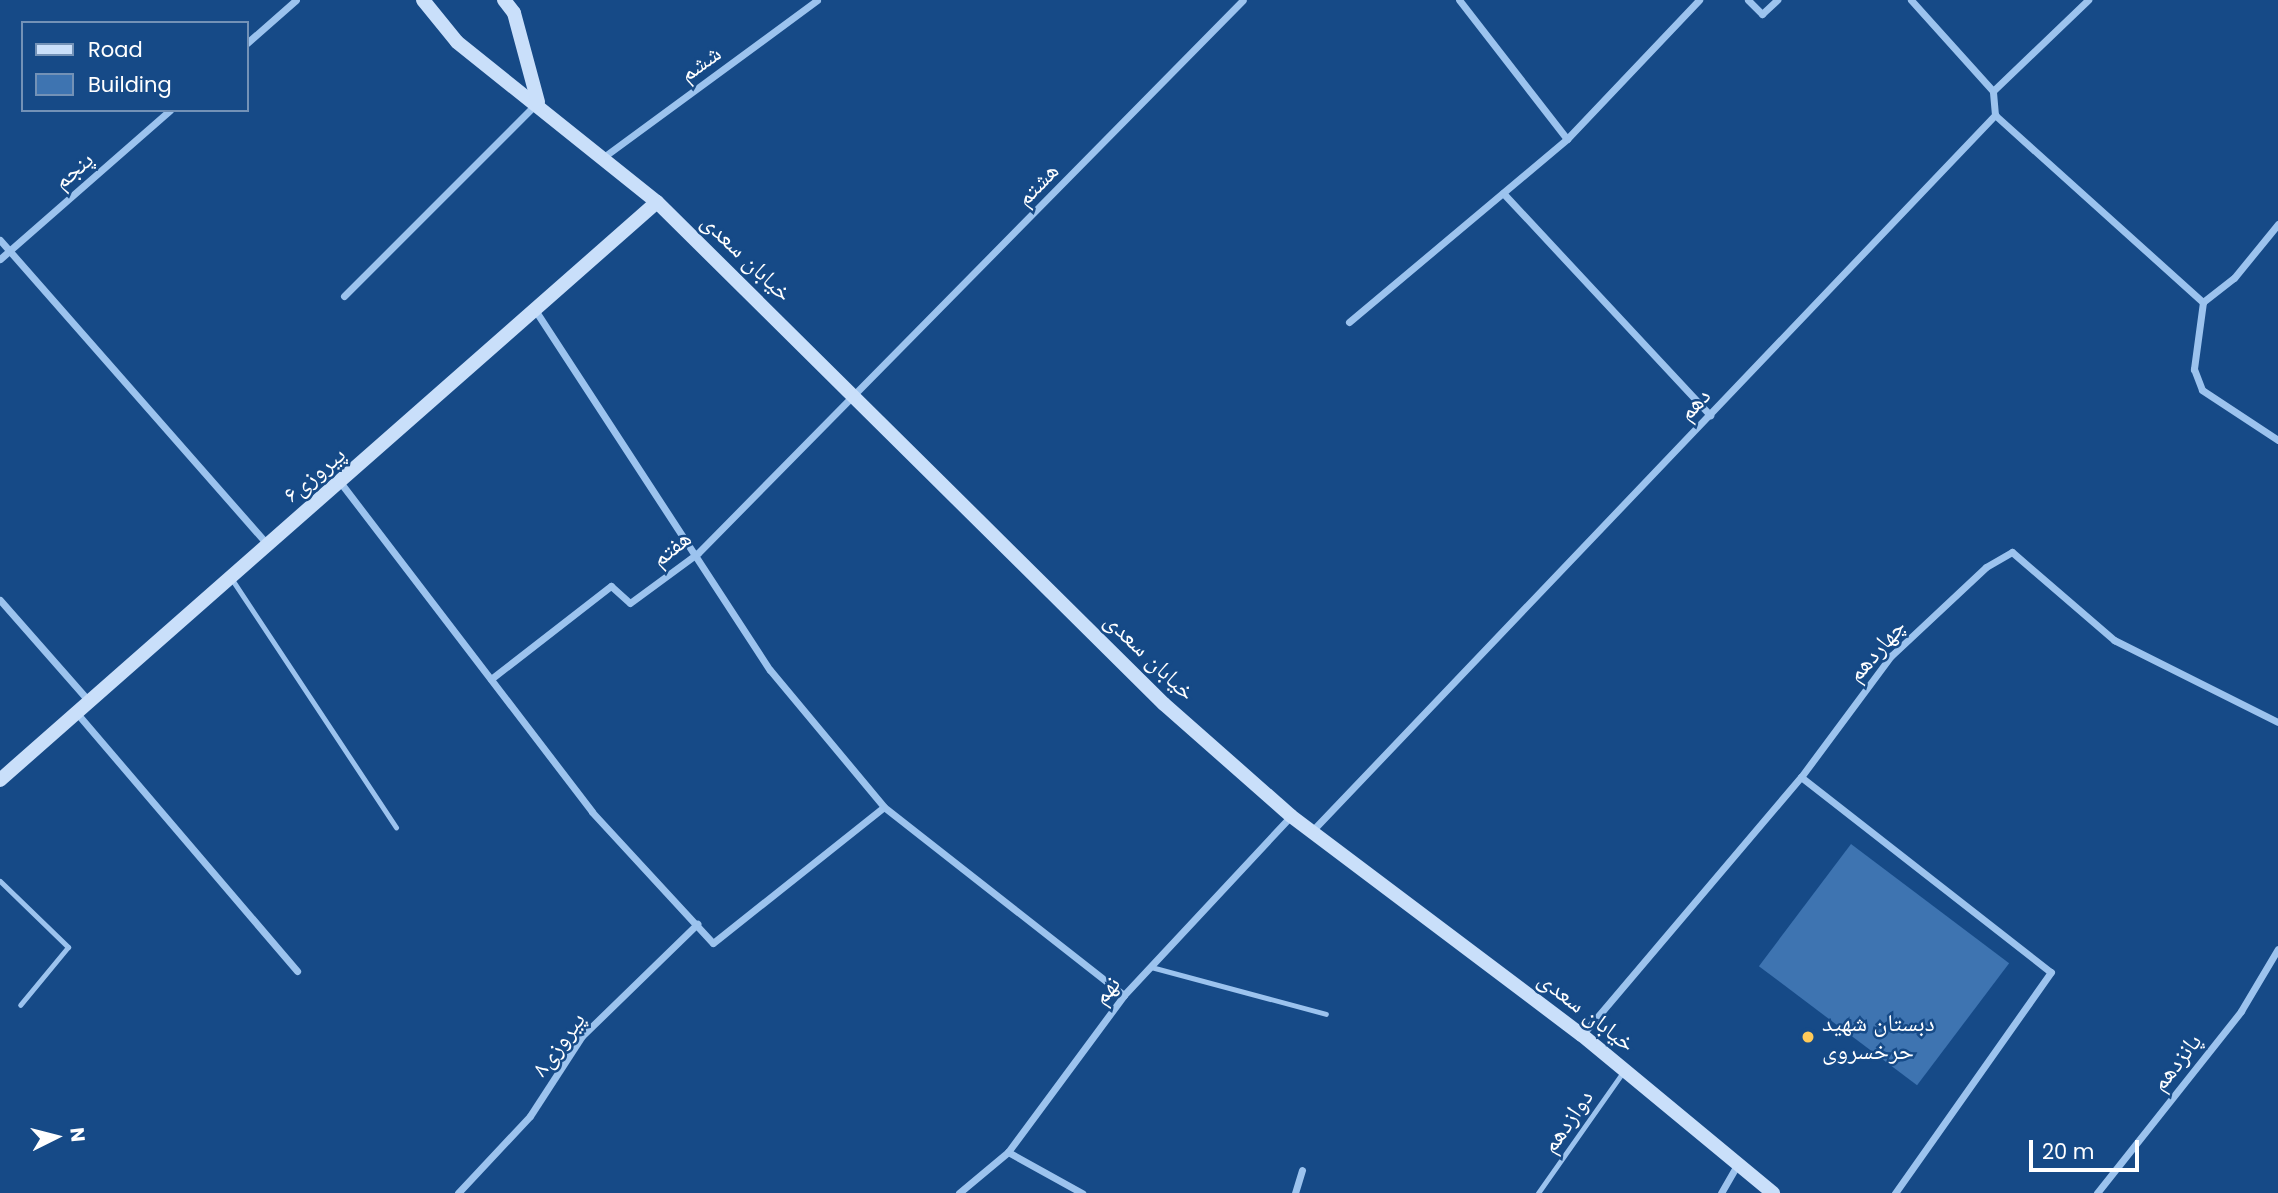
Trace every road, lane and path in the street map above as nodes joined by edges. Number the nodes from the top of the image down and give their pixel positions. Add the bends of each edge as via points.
1 (296, 0) edge
2 (423, 0) edge
3 (504, 0) edge
4 (817, 0) edge
5 (1243, 0) edge
6 (1459, 0) edge
7 (1699, 0) edge
8 (1748, 0) edge
9 (1777, 0) edge
10 (1911, 0) edge
11 (2088, 0) edge
12 (248, 42) edge
13 (1993, 90) junction
14 (538, 102) junction
15 (168, 112) edge
16 (1995, 115) junction
17 (1567, 139) junction
18 (606, 156) junction
19 (1503, 193) junction
20 (657, 202) junction
21 (2278, 224) edge
22 (0, 240) edge
23 (9, 252) junction
24 (0, 259) edge
25 (344, 296) dead end
26 (2203, 302) junction
27 (537, 313) junction
28 (1349, 322) dead end
29 (857, 395) junction
30 (1710, 415) junction
31 (2278, 440) edge
32 (340, 482) junction
33 (267, 544) junction
34 (698, 553) junction
35 (230, 575) junction
36 (0, 600) edge
37 (491, 679) junction
38 (88, 699) junction
39 (74, 711) junction
40 (2278, 722) edge
41 (1801, 777) junction
42 (0, 780) edge
43 (884, 807) junction
44 (1291, 816) junction
45 (396, 827) dead end
46 (1312, 831) junction
47 (0, 881) edge
48 (696, 924) junction
49 (2278, 949) edge
50 (1151, 967) junction
51 (297, 971) dead end
52 (1124, 995) junction
53 (20, 1005) dead end
54 (1326, 1014) dead end
55 (1583, 1035) junction
56 (1625, 1069) junction
57 (1008, 1152) junction
58 (1738, 1164) junction
59 (1302, 1170) dead end
60 (458, 1193) edge
61 (959, 1193) edge
62 (1082, 1193) edge
63 (1295, 1193) edge
64 (1538, 1193) edge
65 (1721, 1193) edge
66 (1773, 1193) edge
67 (1895, 1193) edge
68 (2097, 1193) edge

1 - 12 street
2 - 14 street, خیابان سعدی via 457,41
3 - 14 street via 514,13
4 - 18 street, ششم
5 - 29 street, هشتم
6 - 17 street
7 - 17 street
8 - 9 street via 1762,14
10 - 13 street
11 - 13 street
13 - 16 street
14 - 18 street, خیابان سعدی
14 - 25 street
15 - 23 street, پنجم
16 - 26 street
16 - 30 street, دهم
17 - 19 street
18 - 20 street, خیابان سعدی
19 - 28 street
19 - 30 street
20 - 27 street, پیروزی۶
20 - 29 street, خیابان سعدی
21 - 26 street via 2234,278
22 - 23 street
23 - 24 street, پنجم
23 - 33 street
26 - 31 street via 2194,369 2202,390
27 - 32 street, پیروزی۶
27 - 34 street
29 - 34 street, هفتم
29 - 44 street, خیابان سعدی via 1164,704
30 - 46 street, دهم
32 - 33 street, پیروزی۶
32 - 37 street
33 - 35 street, پیروزی۶
34 - 37 street, هفتم via 630,603 611,586
34 - 43 street via 770,670
35 - 38 street, پیروزی۶
35 - 45 lane
36 - 38 street
37 - 48 street via 592,812
38 - 39 street, پیروزی۶
39 - 42 street, پیروزی۶
39 - 51 street
40 - 41 street, چهاردهم via 2113,640 2012,552 1986,567 1891,656
41 - 55 street, چهاردهم
41 - 67 street via 2051,972
43 - 48 street via 713,943
43 - 52 street
44 - 46 street, خیابان سعدی
44 - 50 street, نهم
46 - 55 street, خیابان سعدی
47 - 53 lane via 68,947
48 - 60 street, پیروزی۸ via 582,1036 530,1116
49 - 68 street, پانزدهم via 2241,1012
50 - 52 street, نهم
50 - 54 lane
52 - 57 street, نهم
55 - 56 street, خیابان سعدی
56 - 58 street, خیابان سعدی
56 - 64 lane, دوازدهم
57 - 61 street, نهم
57 - 62 street
58 - 65 street
58 - 66 street, خیابان سعدی
59 - 63 street

